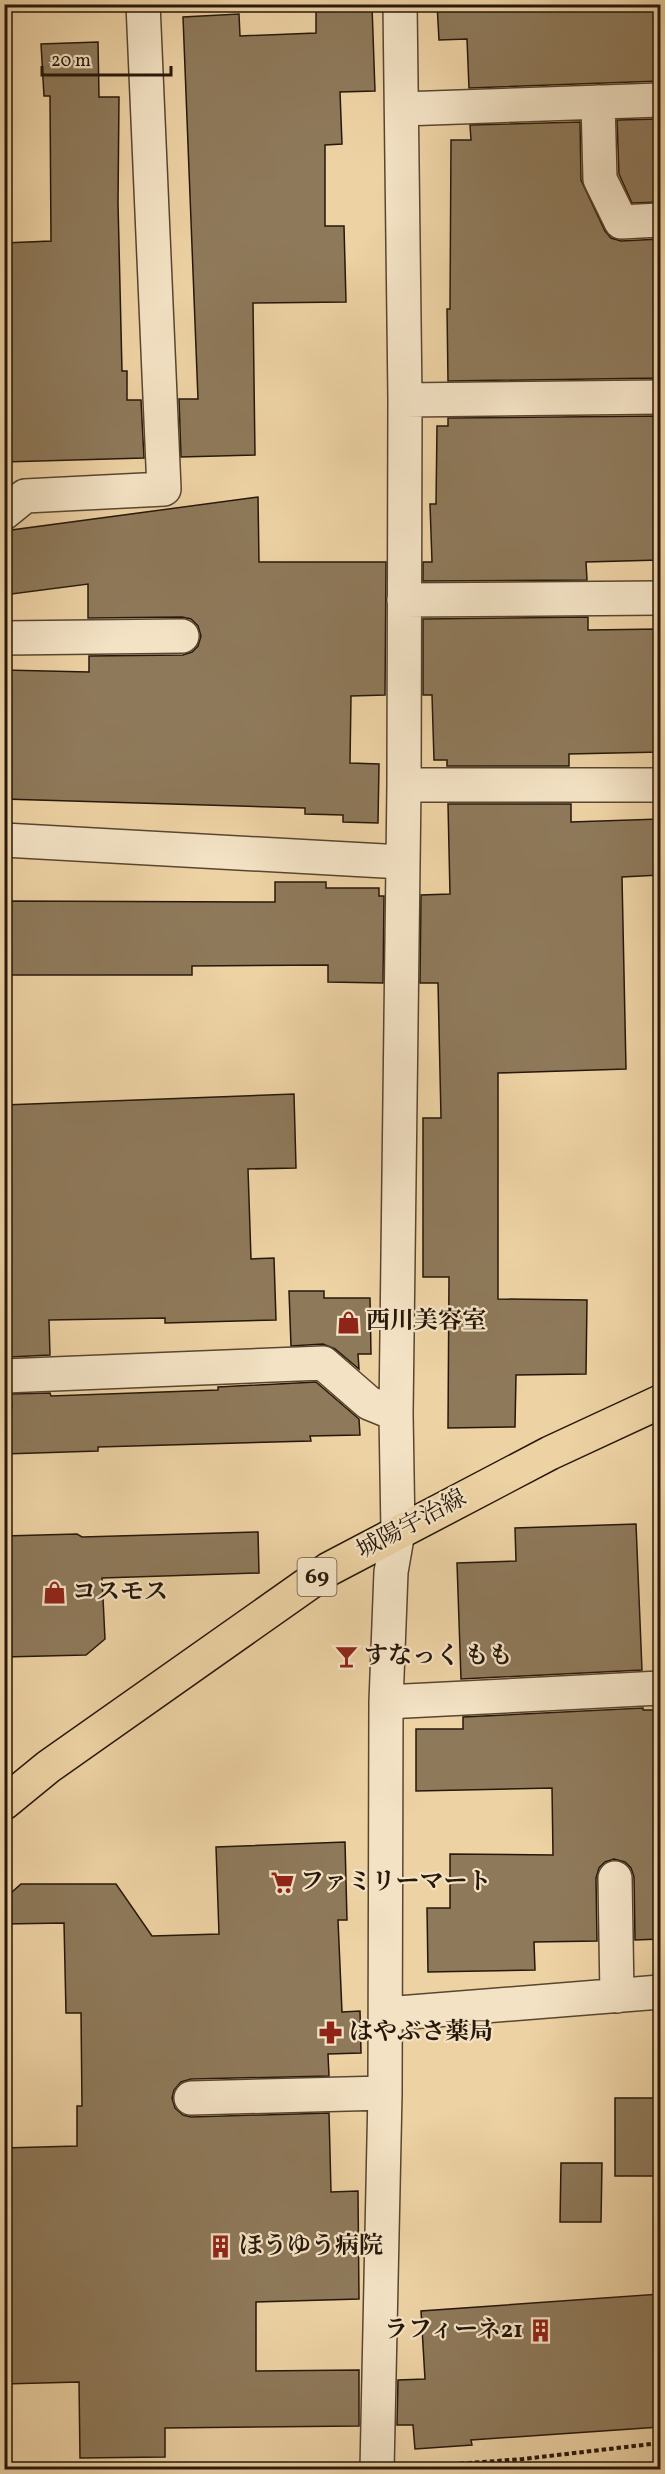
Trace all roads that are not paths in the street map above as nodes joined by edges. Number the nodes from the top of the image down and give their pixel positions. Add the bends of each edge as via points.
1 (144, 4) edge
2 (400, 4) edge
3 (660, 100) edge
4 (598, 102) junction
5 (402, 109) junction
6 (660, 220) edge
7 (660, 398) edge
8 (405, 400) junction
9 (4, 513) edge
10 (660, 598) edge
11 (404, 600) junction
12 (182, 636) dead end
13 (4, 638) edge
14 (404, 785) junction
15 (660, 785) edge
16 (4, 840) edge
17 (402, 862) junction
18 (4, 1376) edge
19 (660, 1402) edge
20 (396, 1414) junction
21 (398, 1532) junction
22 (660, 1688) edge
23 (386, 1702) junction
24 (4, 1803) edge
25 (615, 1878) dead end
26 (660, 1992) edge
27 (617, 1996) junction
28 (386, 2014) junction
29 (386, 2093) junction
30 (191, 2098) dead end
31 (392, 2469) edge

1 - 9 street via 164,489 25,496
2 - 5 street
3 - 4 street
4 - 5 street
4 - 6 street via 600,179 621,222
5 - 8 street
7 - 8 street
8 - 11 street
10 - 11 street
11 - 14 street
12 - 13 street
14 - 15 street
14 - 17 street
16 - 17 street
17 - 20 street
18 - 20 street via 323,1363 369,1403
19 - 21 main road, 城陽宇治線 / 69 via 550,1453
20 - 21 street
21 - 23 street via 391,1572
21 - 24 main road, 城陽宇治線 / 69 via 329,1569 48,1767
22 - 23 street
23 - 28 street
25 - 27 street
26 - 27 street
27 - 28 street
28 - 29 street
29 - 30 street
29 - 31 street

